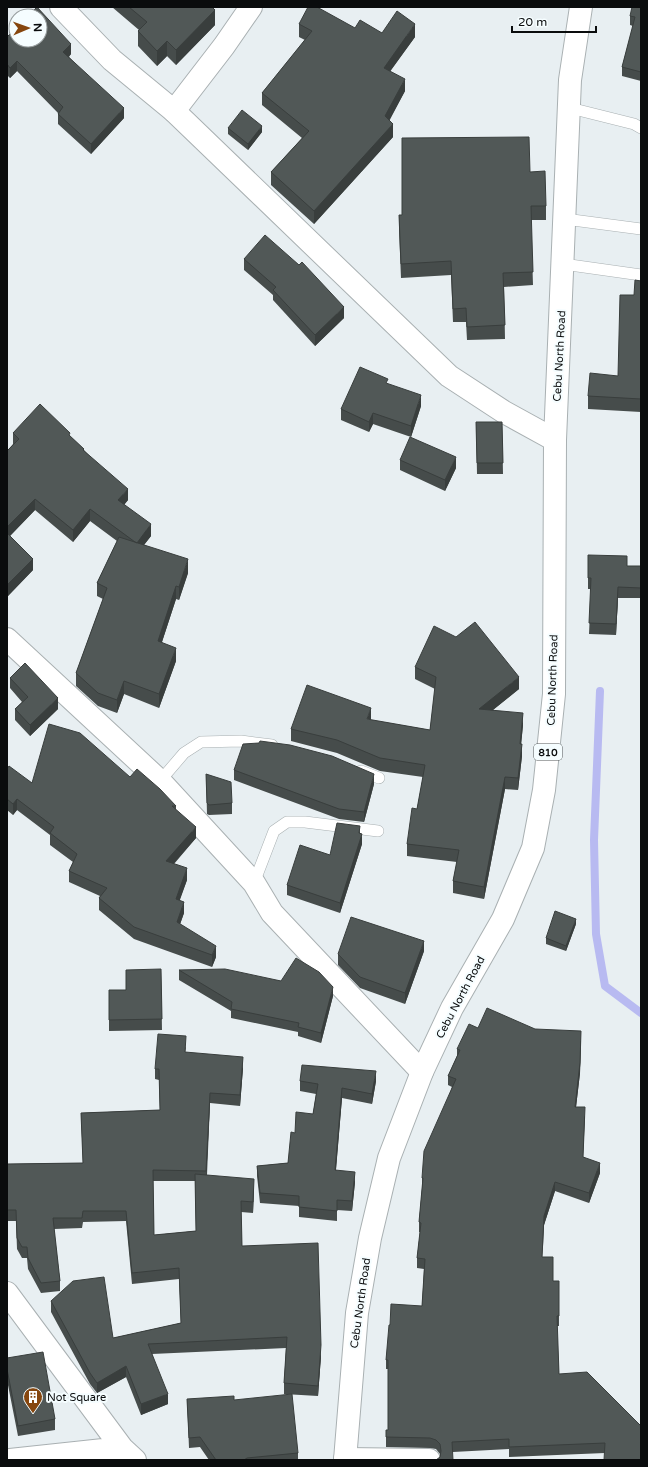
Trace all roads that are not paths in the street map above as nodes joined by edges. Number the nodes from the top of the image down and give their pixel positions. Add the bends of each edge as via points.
1 (61, 7) edge
2 (251, 7) edge
3 (581, 7) edge
4 (570, 108) junction
5 (174, 111) junction
6 (641, 128) edge
7 (565, 219) junction
8 (641, 229) edge
9 (563, 264) junction
10 (641, 275) edge
11 (555, 440) junction
12 (7, 640) edge
13 (284, 747) edge
14 (353, 768) edge
15 (379, 778) dead end
16 (160, 781) junction
17 (378, 831) dead end
18 (254, 883) junction
19 (422, 1072) junction
20 (7, 1293) edge
21 (128, 1454) edge
22 (345, 1459) edge
23 (10, 1460) edge
24 (429, 1460) edge

1 - 5 main road via 112,60
2 - 5 main road
3 - 4 main road, Cebu North Road / 810 via 570,80
4 - 6 lane
4 - 7 main road, Cebu North Road / 810
5 - 11 main road via 449,376 504,412
7 - 8 lane
7 - 9 main road, Cebu North Road / 810
9 - 10 lane
9 - 11 main road, Cebu North Road / 810
11 - 19 main road, Cebu North Road / 810 via 554,694 544,790 533,848 503,919 452,1008
12 - 16 main road
13 - 16 lane via 241,741 201,742 184,753
14 - 15 lane
16 - 18 main road
17 - 18 lane via 287,822 274,831
18 - 19 main road via 272,913
19 - 22 main road, Cebu North Road / 810 via 389,1158 370,1238 357,1313
20 - 21 main road
21 - 23 main road
22 - 24 main road

